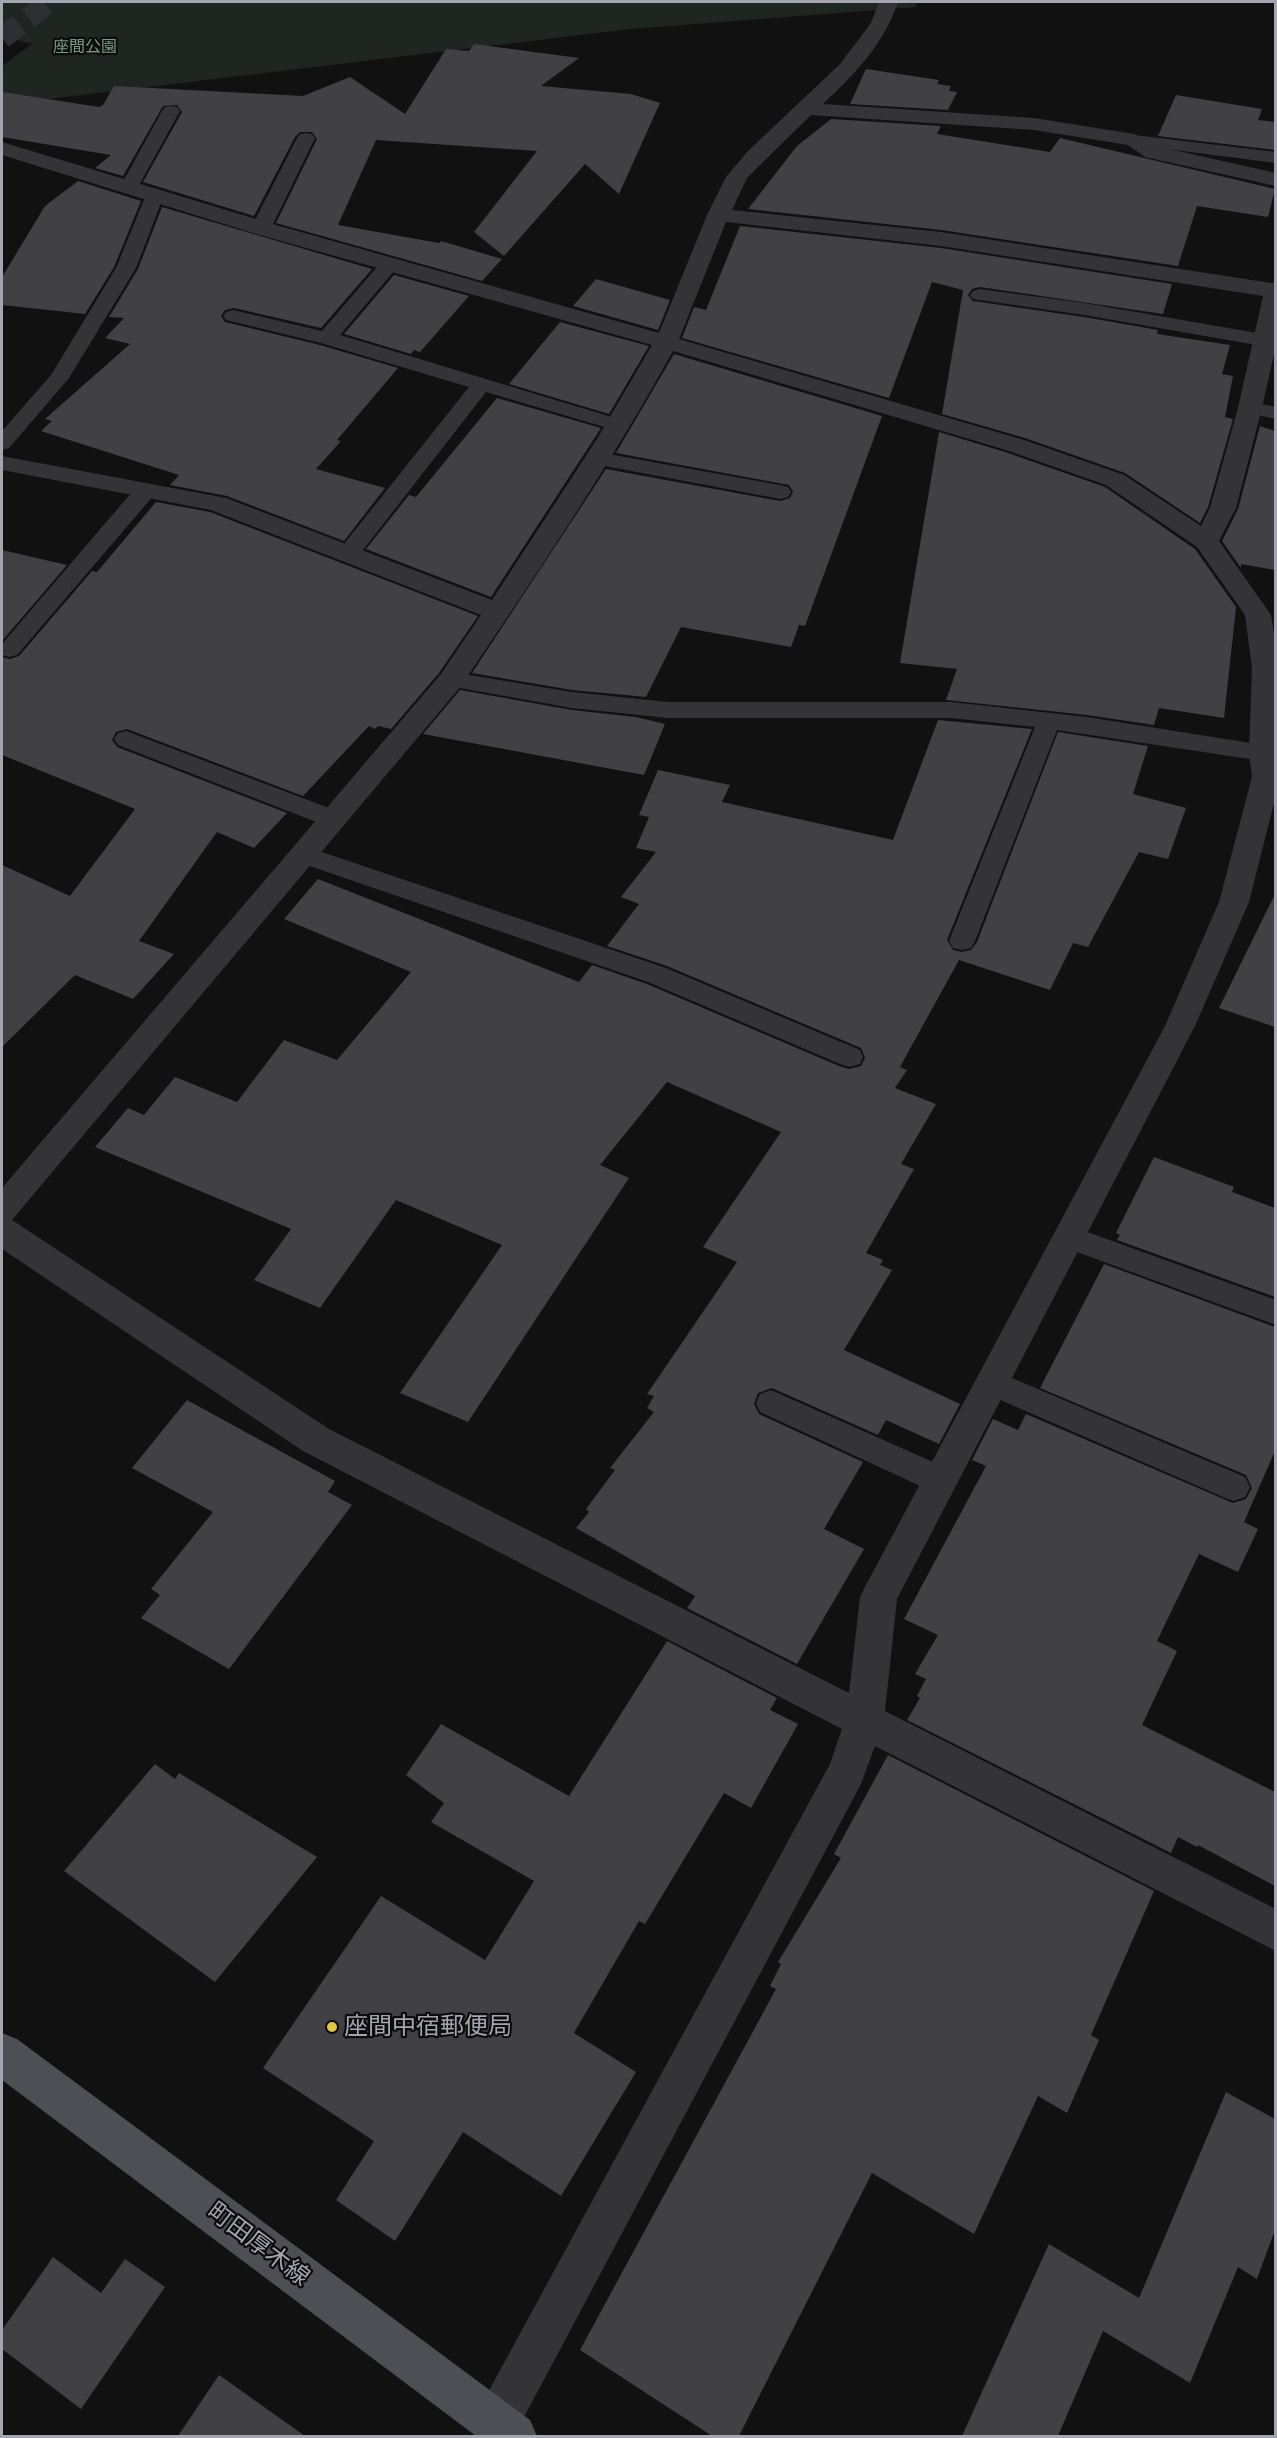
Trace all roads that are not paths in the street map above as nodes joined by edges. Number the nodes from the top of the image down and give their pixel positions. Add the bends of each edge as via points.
1 (888, 2) edge
2 (808, 109) junction
3 (171, 111) dead end
4 (306, 138) dead end
5 (1134, 140) junction
6 (2, 148) edge
7 (1275, 158) edge
8 (1275, 180) edge
9 (129, 187) junction
10 (156, 195) junction
11 (718, 215) junction
12 (261, 228) junction
13 (390, 264) junction
14 (980, 295) dead end
15 (1274, 300) edge
16 (233, 316) dead end
17 (327, 338) junction
18 (1263, 340) junction
19 (666, 342) junction
20 (483, 383) junction
21 (1250, 408) junction
22 (1275, 413) edge
23 (618, 424) junction
24 (2, 444) edge
25 (597, 458) junction
26 (2, 463) edge
27 (146, 490) junction
28 (780, 492) dead end
29 (1206, 542) junction
30 (348, 554) junction
31 (498, 612) junction
32 (9, 650) dead end
33 (452, 680) junction
34 (1050, 721) junction
35 (126, 739) dead end
36 (1269, 755) edge
37 (333, 819) junction
38 (304, 855) junction
39 (962, 941) dead end
40 (850, 1057) dead end
41 (2, 1209) edge
42 (2, 1230) edge
43 (1068, 1238) junction
44 (1275, 1313) edge
45 (993, 1383) junction
46 (771, 1403) dead end
47 (940, 1480) junction
48 (1234, 1487) dead end
49 (865, 1719) junction
50 (1275, 1931) edge
51 (2, 2054) edge
52 (505, 2430) edge

1 - 2 street via 886,16 862,49
2 - 5 street via 1034,124
2 - 11 street via 739,175
3 - 9 lane
4 - 12 lane
5 - 7 lane
5 - 8 street via 1153,152
6 - 9 street
9 - 10 street
10 - 12 street
10 - 24 lane via 126,268 59,378
11 - 15 street via 941,239
11 - 19 street
12 - 13 street
13 - 17 lane
13 - 19 street
14 - 18 lane
15 - 18 street
16 - 17 lane
17 - 20 lane
18 - 21 street
19 - 23 street
19 - 29 street via 1015,445 1115,480
20 - 23 lane
20 - 30 lane
21 - 22 lane
21 - 29 street via 1223,508
23 - 25 street
25 - 28 lane
25 - 31 street
26 - 27 street
27 - 30 street via 218,503
27 - 32 lane
29 - 36 street via 1258,615
30 - 31 street
31 - 33 street
33 - 34 lane via 572,700 668,710 951,710
33 - 37 street
34 - 36 lane
34 - 39 lane
35 - 37 lane
36 - 43 street via 1234,902 1180,1026
37 - 38 street
38 - 40 lane via 657,975
38 - 41 street
42 - 49 street via 316,1440
43 - 44 lane
43 - 45 street
45 - 47 street
45 - 48 lane
46 - 47 lane
47 - 49 street via 879,1596
49 - 50 street
49 - 52 street via 842,1781
51 - 52 main road, 町田厚木線

